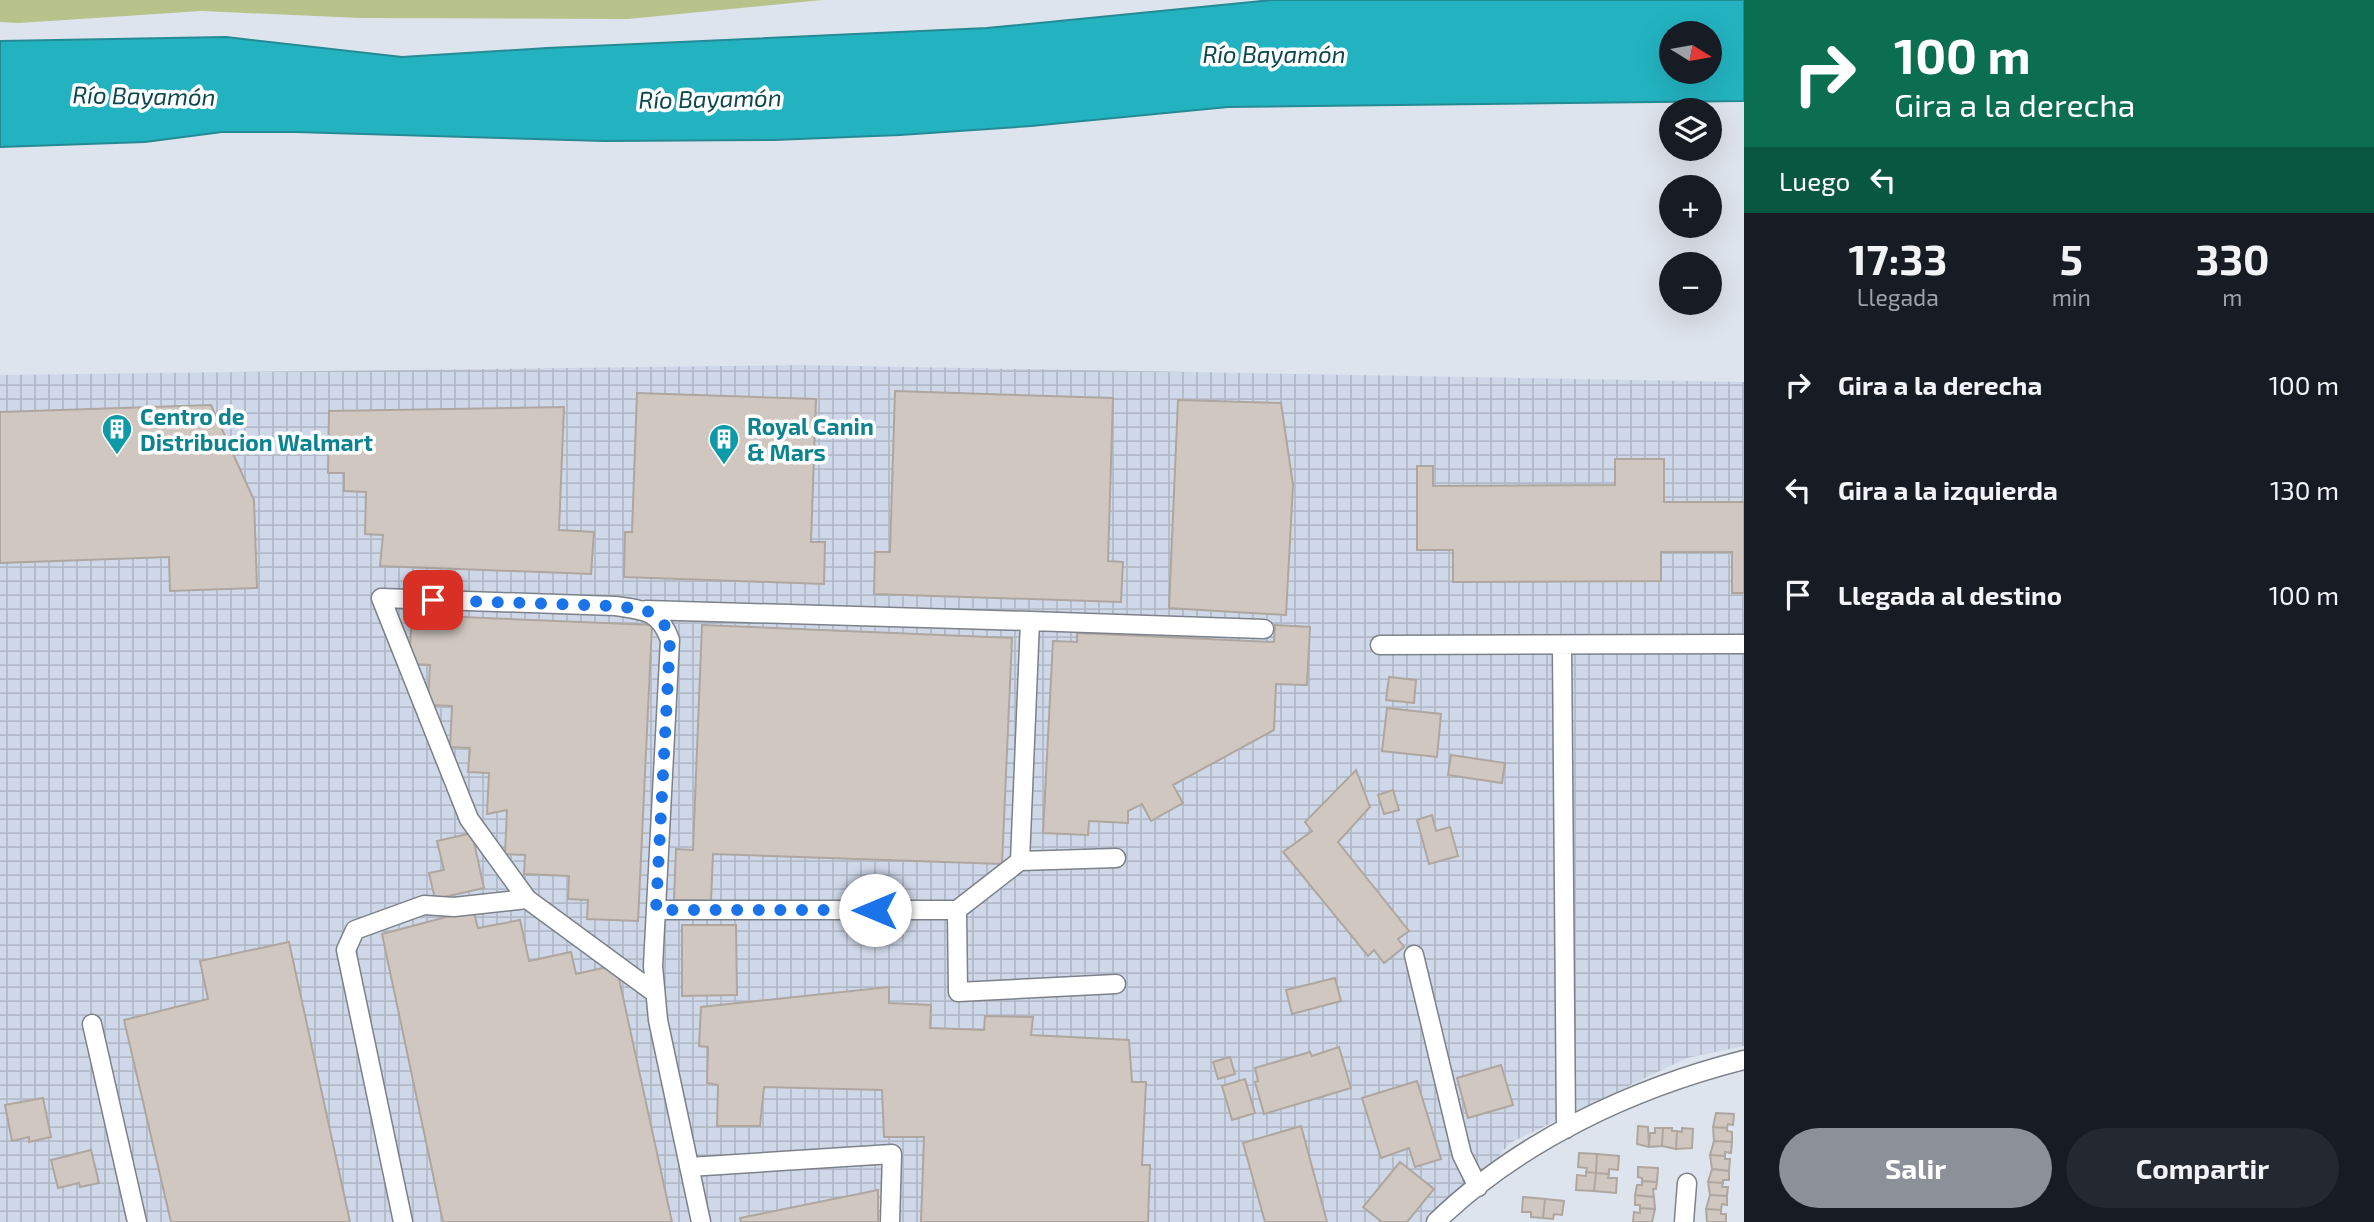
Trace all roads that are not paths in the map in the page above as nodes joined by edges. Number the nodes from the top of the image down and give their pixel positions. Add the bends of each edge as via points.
1 (646, 610) junction
2 (1030, 621) junction
3 (1264, 629) dead end
4 (1744, 643) edge
5 (1380, 645) dead end
6 (1562, 646) junction
7 (1116, 858) dead end
8 (1020, 860) junction
9 (527, 899) junction
10 (656, 910) junction
11 (957, 910) junction
12 (1414, 955) dead end
13 (1115, 984) dead end
14 (655, 993) junction
15 (92, 1024) dead end
16 (1744, 1060) edge
17 (1566, 1129) junction
18 (689, 1167) junction
19 (1686, 1183) dead end
20 (1478, 1186) junction
21 (137, 1222) edge
22 (403, 1222) edge
23 (701, 1222) edge
24 (891, 1222) edge
25 (1436, 1222) edge
26 (1684, 1222) edge

1 - 2 street
1 - 9 street via 381,598 468,819
1 - 10 street via 664,624 670,640
2 - 3 street
2 - 8 street
4 - 6 street
5 - 6 street
6 - 17 street
7 - 8 street
8 - 11 street
9 - 14 street
9 - 22 street via 454,907 424,905 355,930 346,950
10 - 11 street
10 - 14 street
11 - 13 street via 958,992
12 - 20 street via 1462,1155
14 - 18 street
15 - 21 street
16 - 17 street via 1657,1085
17 - 20 street
18 - 23 street
18 - 24 street via 892,1154
19 - 26 street
20 - 25 street

